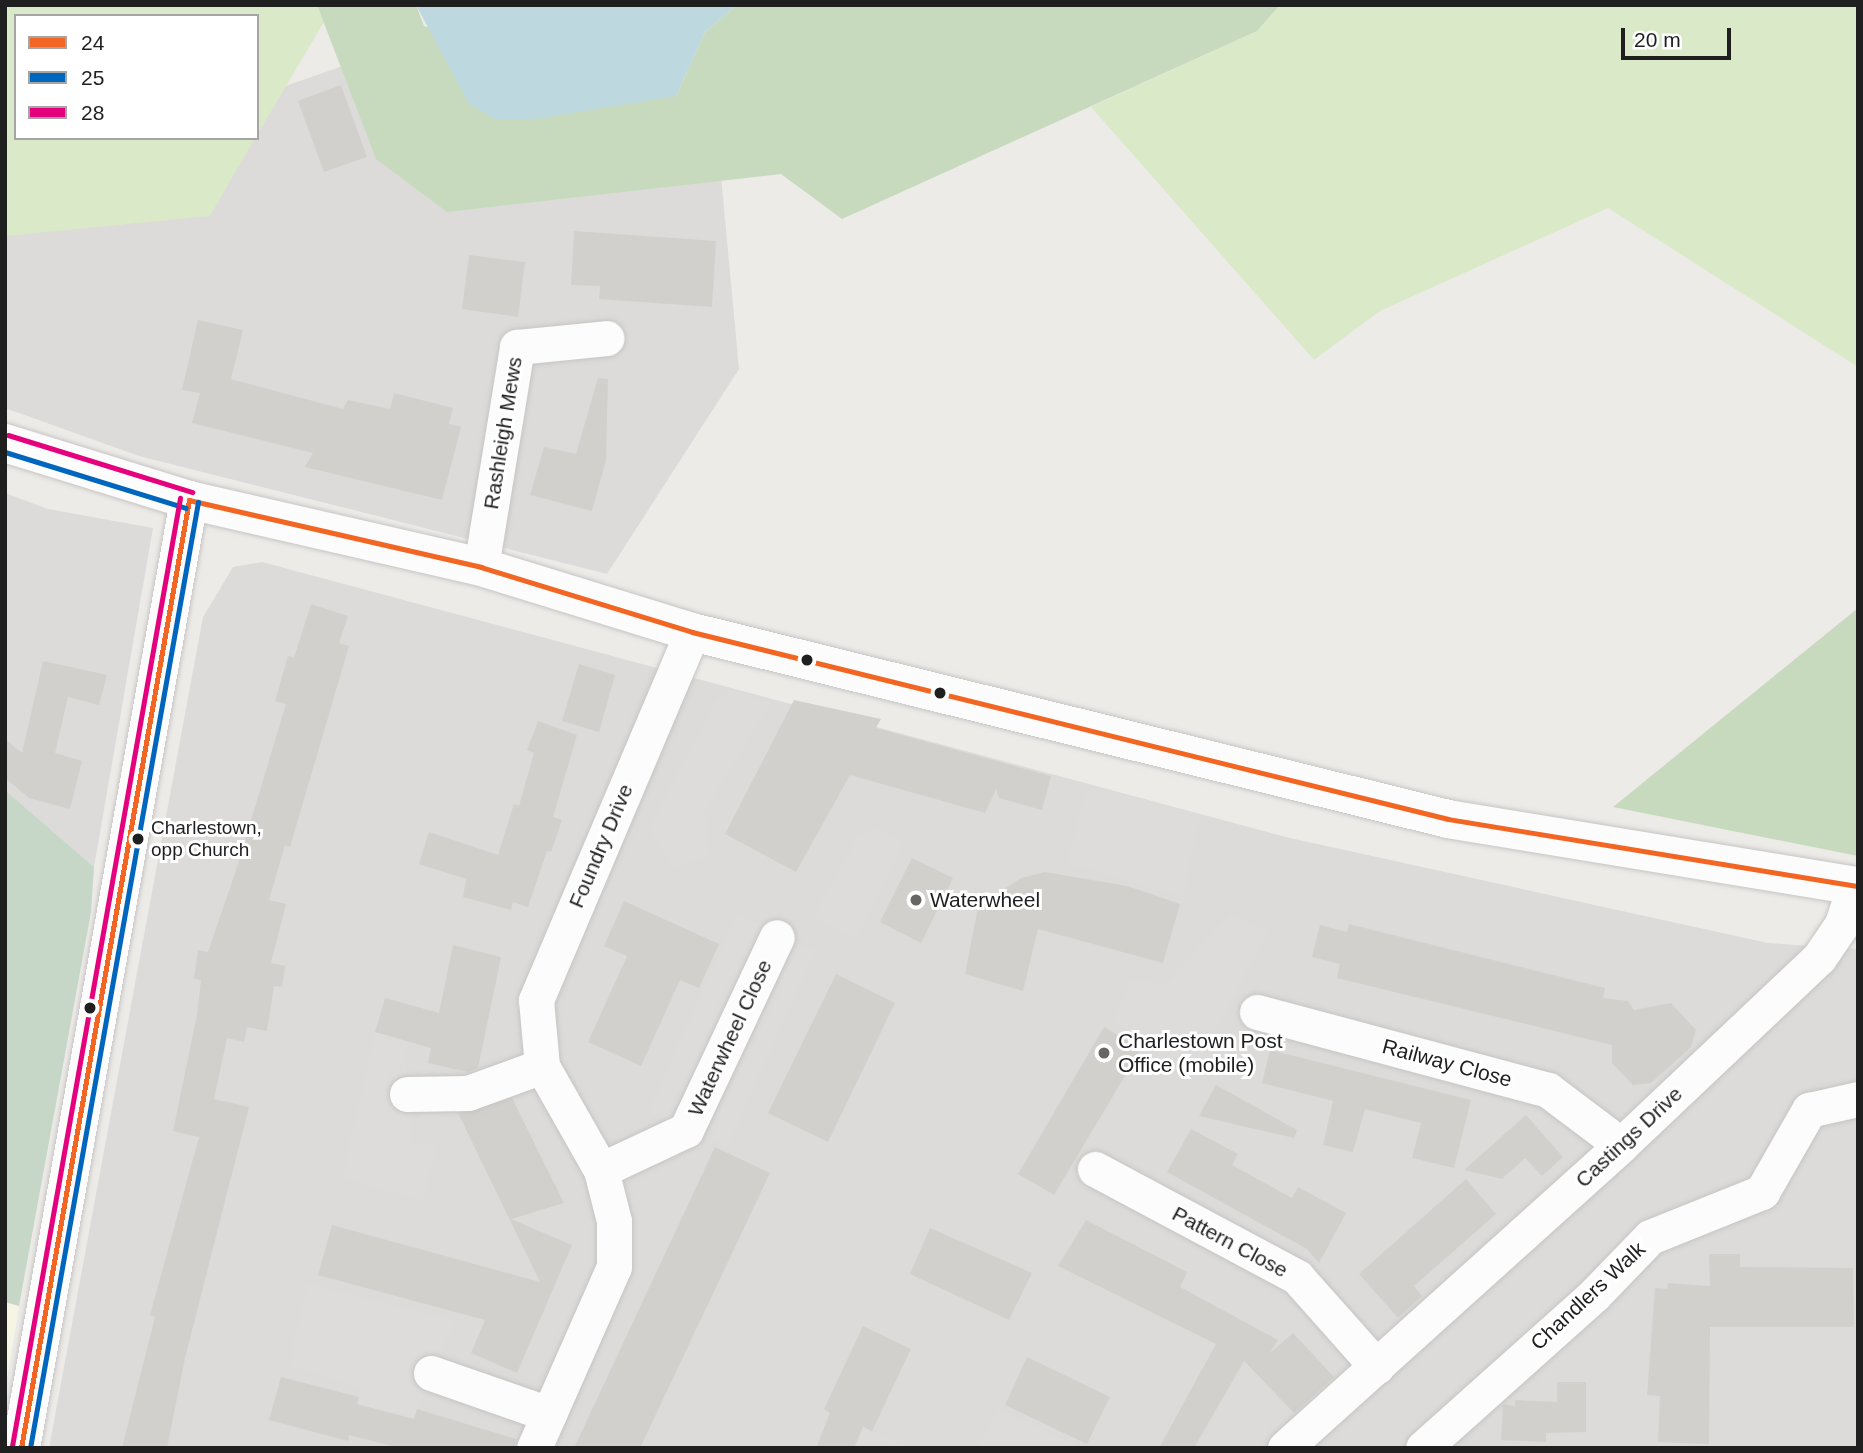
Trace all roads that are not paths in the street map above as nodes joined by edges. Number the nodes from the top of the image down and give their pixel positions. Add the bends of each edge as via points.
1 (607, 338) dead end
2 (5, 443) edge
3 (189, 500) junction
4 (481, 567) junction
5 (692, 632) junction
6 (1856, 886) edge
7 (777, 937) dead end
8 (1257, 1012) dead end
9 (542, 1066) junction
10 (407, 1094) dead end
11 (1858, 1100) edge
12 (1621, 1145) junction
13 (1095, 1169) dead end
14 (601, 1170) junction
15 (1377, 1367) junction
16 (431, 1373) dead end
17 (549, 1414) junction
18 (21, 1448) edge
19 (534, 1448) edge
20 (1285, 1448) edge
21 (1423, 1448) edge

1 - 4 street, Rashleigh Mews via 517,347
2 - 3 street
3 - 4 street
3 - 18 street
4 - 5 street
5 - 6 street via 1448,819
5 - 9 street, Foundry Drive via 536,1000
6 - 12 street, Castings Drive via 1842,924 1819,958
7 - 14 street, Waterwheel Close via 687,1130
8 - 12 street, Railway Close via 1548,1090
9 - 10 street via 468,1093
9 - 14 street, Foundry Drive
11 - 21 street, Chandlers Walk via 1809,1110 1762,1192 1650,1237 1595,1294
12 - 15 street, Castings Drive
13 - 15 street, Pattern Close via 1297,1277
14 - 17 street, Foundry Drive via 614,1221 614,1267
15 - 20 street, Castings Drive
16 - 17 street
17 - 19 street, Foundry Drive

